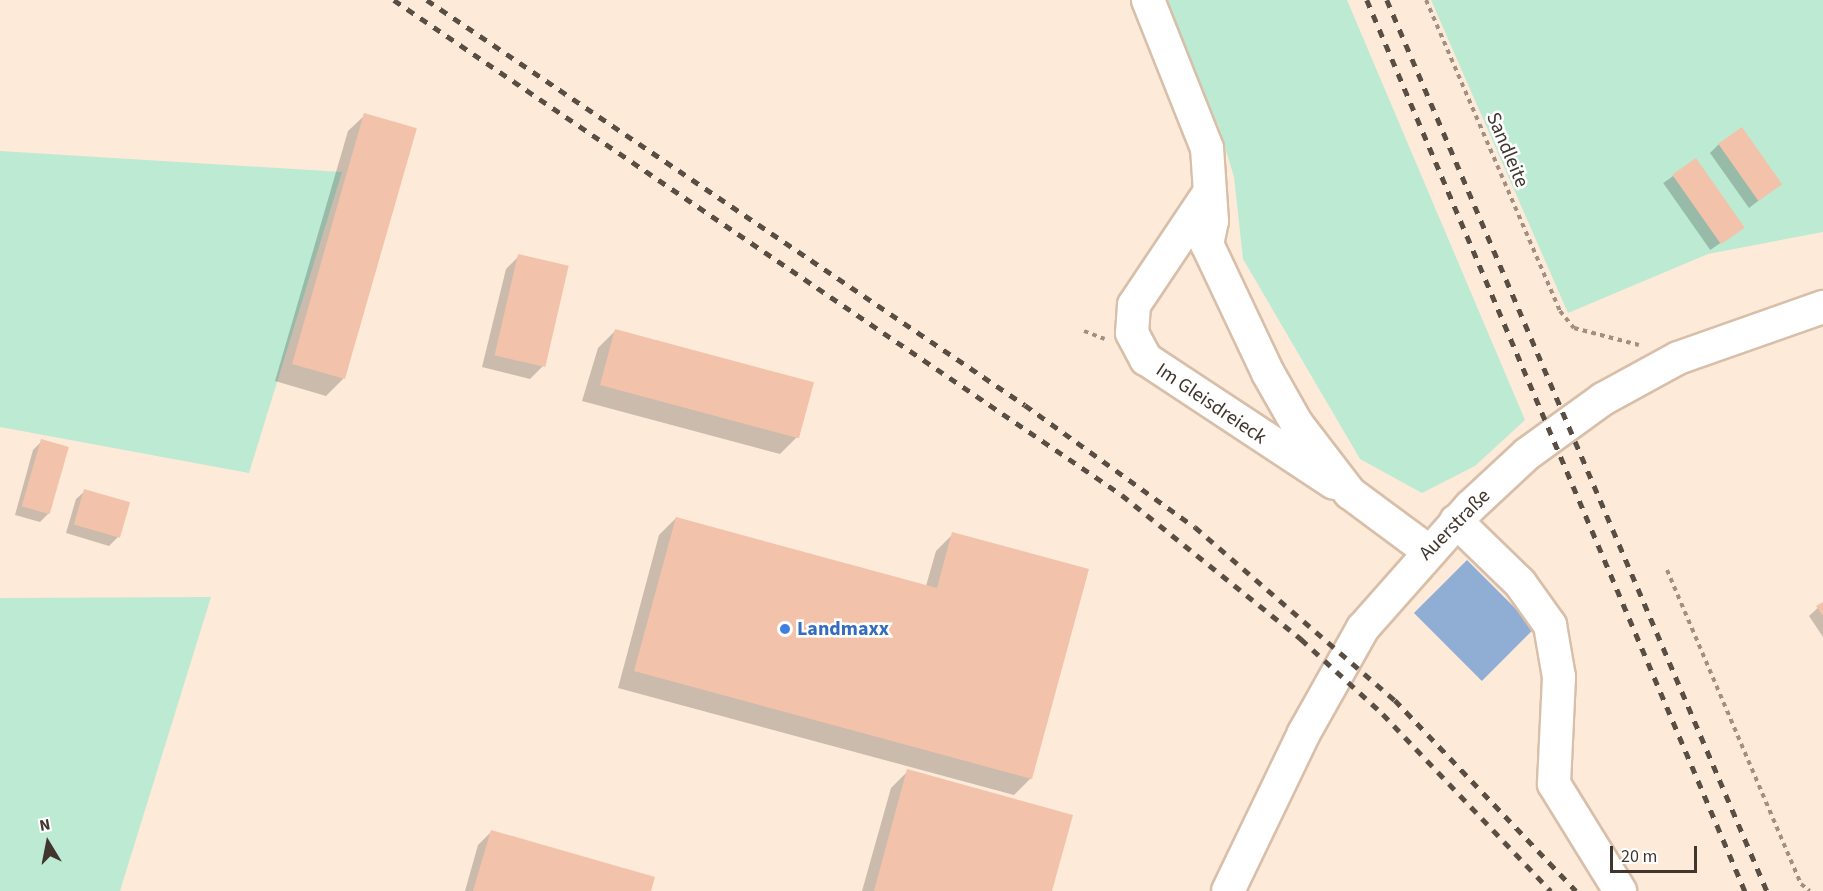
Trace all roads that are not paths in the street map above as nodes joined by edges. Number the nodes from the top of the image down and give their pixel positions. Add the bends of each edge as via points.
1 (1148, 0) edge
2 (1209, 193) junction
3 (1823, 307) edge
4 (1350, 493) junction
5 (1456, 521) junction
6 (1427, 550) junction
7 (1228, 891) edge
8 (1620, 891) edge

1 - 2 street, Im Gleisdreieck via 1207,148
2 - 4 street, Im Gleisdreieck via 1207,243 1215,268 1297,424
2 - 4 street, Im Gleisdreieck via 1134,305 1132,333 1146,359 1226,417
3 - 5 street, Auerstraße via 1670,363 1603,399 1541,443
4 - 6 street, Im Gleisdreieck
5 - 6 street, Auerstraße
5 - 8 street via 1520,583 1551,625 1559,676 1554,784
6 - 7 street, Auerstraße via 1363,628 1330,683

